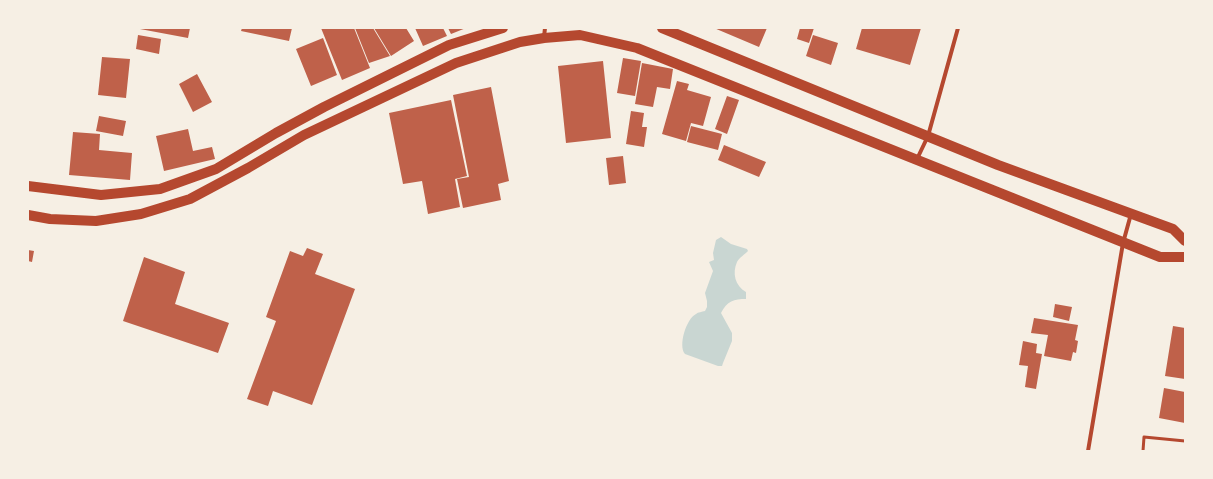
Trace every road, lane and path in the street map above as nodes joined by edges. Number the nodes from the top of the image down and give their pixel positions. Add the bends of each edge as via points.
1 (503, 28) edge
2 (662, 28) edge
3 (958, 28) edge
4 (545, 33) edge
5 (928, 136) junction
6 (916, 160) junction
7 (28, 186) edge
8 (1131, 214) junction
9 (28, 215) edge
10 (1185, 241) edge
11 (1123, 243) junction
12 (1185, 257) edge
13 (1185, 441) edge
14 (1088, 451) edge
15 (1143, 451) edge

1 - 7 main road via 449,45 324,107 216,169 160,189 101,195
2 - 5 main road
3 - 5 street
4 - 6 main road via 580,35 637,48
4 - 9 main road via 456,63 304,136 190,199 141,214 96,222
5 - 6 street
5 - 8 main road
6 - 11 main road
8 - 10 main road via 1173,229
8 - 11 street
11 - 12 main road via 1160,257
11 - 14 street
13 - 15 lane via 1144,437

